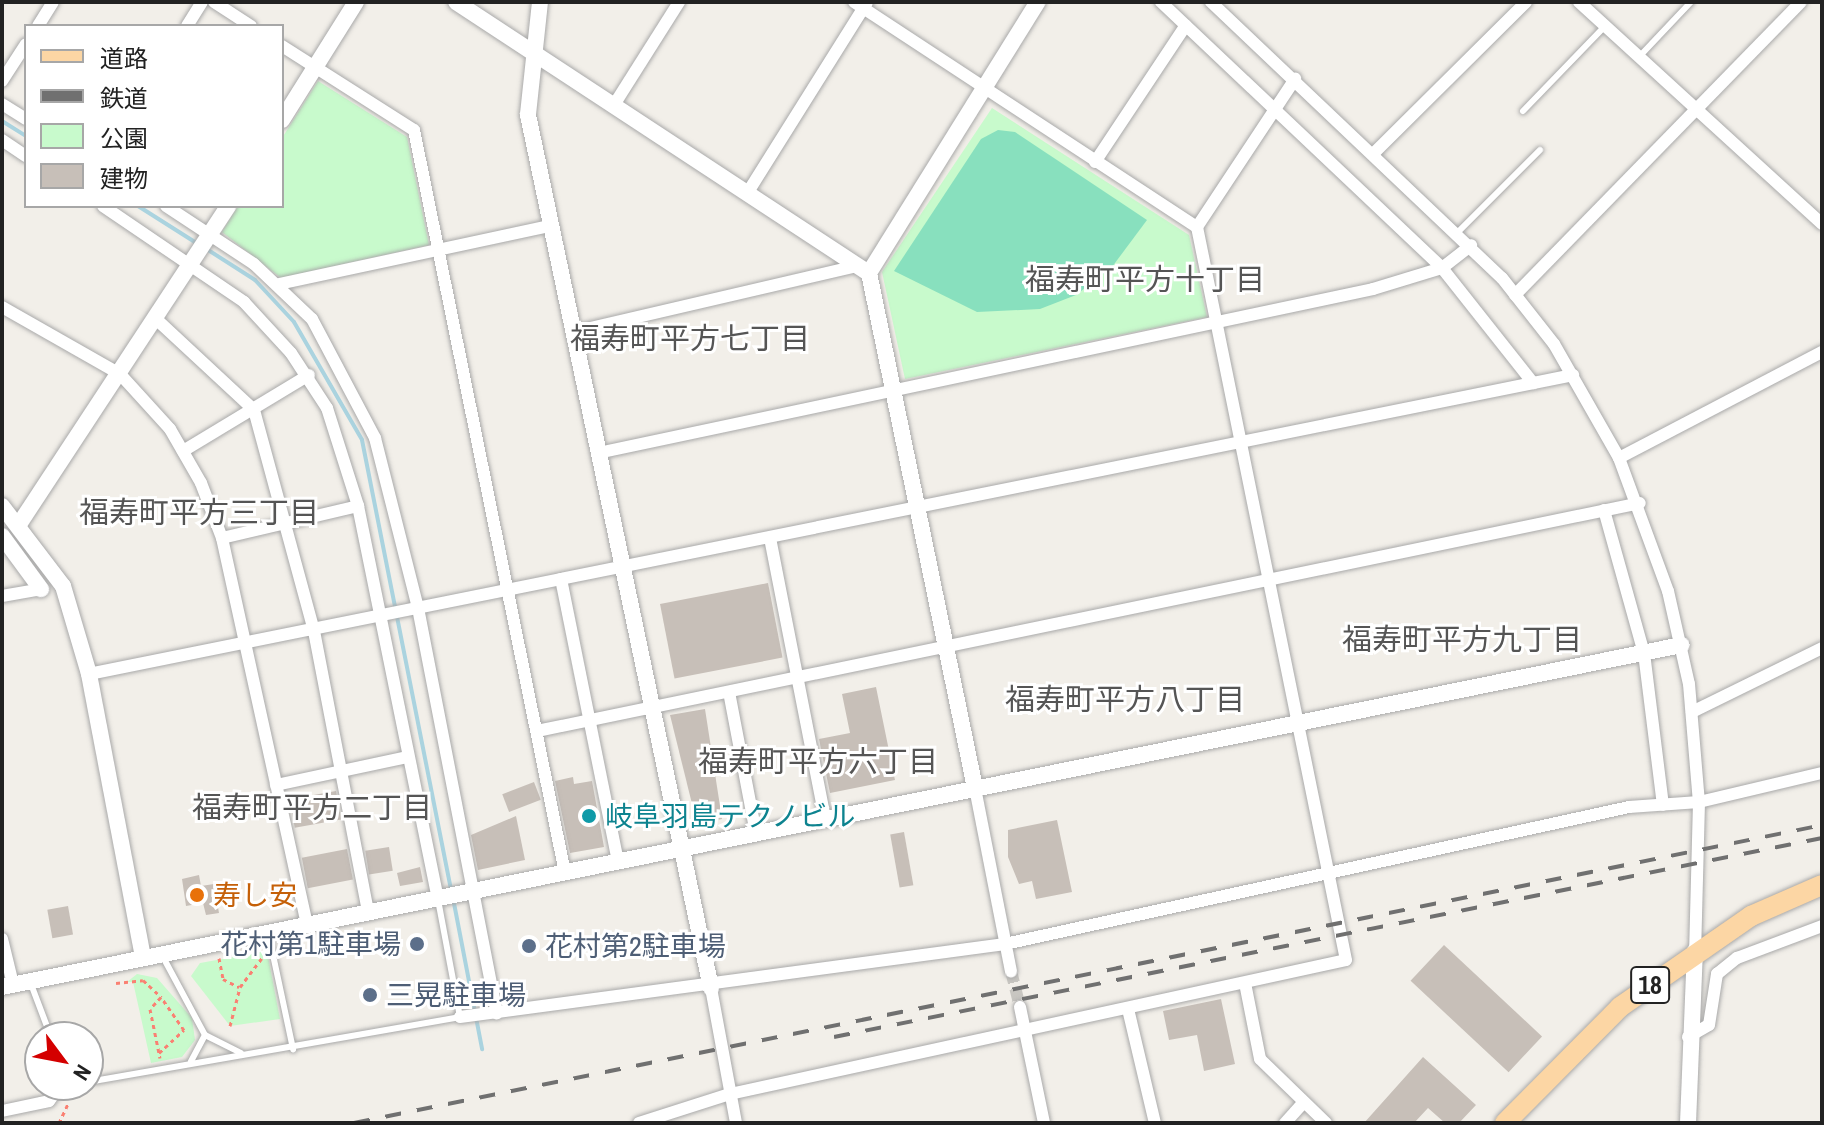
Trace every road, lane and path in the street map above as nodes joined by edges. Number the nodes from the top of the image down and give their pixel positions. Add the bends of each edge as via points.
1 (53, 2) edge
2 (202, 2) edge
3 (214, 2) edge
4 (356, 2) edge
5 (456, 2) edge
6 (540, 2) edge
7 (679, 2) edge
8 (1038, 2) edge
9 (1161, 2) edge
10 (1211, 2) edge
11 (1526, 2) edge
12 (1579, 2) edge
13 (1691, 2) edge
14 (1801, 2) edge
15 (861, 4) edge
16 (39, 24) edge
17 (188, 24) edge
18 (248, 24) edge
19 (1186, 25) junction
20 (1605, 26) junction
21 (24, 47) edge
22 (284, 47) edge
23 (531, 54) junction
24 (1638, 58) junction
25 (315, 67) junction
26 (1295, 79) junction
27 (2, 81) edge
28 (985, 85) junction
29 (2, 104) edge
30 (614, 105) junction
31 (1276, 108) junction
32 (1694, 110) junction
33 (1523, 111) dead end
34 (284, 117) edge
35 (24, 118) edge
36 (2, 140) edge
37 (1540, 150) dead end
38 (1374, 153) junction
39 (24, 155) edge
40 (1095, 162) junction
41 (748, 192) junction
42 (106, 208) edge
43 (169, 208) edge
44 (227, 208) edge
45 (1822, 224) edge
46 (550, 226) junction
47 (1197, 227) junction
48 (1458, 232) junction
49 (208, 237) junction
50 (1471, 245) junction
51 (438, 251) junction
52 (192, 261) junction
53 (1442, 268) junction
54 (863, 269) junction
55 (279, 284) junction
56 (1515, 295) junction
57 (2, 307) edge
58 (155, 318) junction
59 (1216, 321) junction
60 (573, 332) junction
61 (1822, 352) edge
62 (120, 374) junction
63 (309, 375) junction
64 (1573, 375) junction
65 (1533, 383) junction
66 (892, 387) junction
67 (254, 410) junction
68 (1241, 440) junction
69 (183, 451) junction
70 (598, 453) junction
71 (1619, 458) junction
72 (1640, 503) junction
73 (2, 506) edge
74 (358, 506) junction
75 (917, 508) junction
76 (1604, 510) junction
77 (20, 523) junction
78 (289, 524) junction
79 (2, 536) edge
80 (222, 538) junction
81 (770, 538) junction
82 (622, 567) junction
83 (561, 579) junction
84 (1270, 580) junction
85 (41, 589) joint
86 (508, 589) junction
87 (2, 596) edge
88 (412, 609) junction
89 (382, 615) junction
90 (314, 631) junction
91 (245, 643) junction
92 (1682, 645) junction
93 (946, 647) junction
94 (1822, 648) edge
95 (1644, 653) junction
96 (89, 674) junction
97 (793, 678) junction
98 (729, 692) junction
99 (652, 708) junction
100 (1692, 712) junction
101 (589, 720) junction
102 (1299, 722) junction
103 (537, 731) junction
104 (408, 757) junction
105 (341, 771) junction
106 (1822, 773) edge
107 (276, 785) junction
108 (975, 788) junction
109 (1699, 802) junction
110 (1663, 805) junction
111 (825, 819) junction
112 (756, 833) junction
113 (682, 849) junction
114 (618, 862) junction
115 (565, 873) junction
116 (1332, 878) junction
117 (1822, 885) edge
118 (453, 896) junction
119 (368, 912) junction
120 (307, 924) junction
121 (1822, 926) edge
122 (2, 939) edge
123 (268, 939) junction
124 (1005, 944) junction
125 (1695, 951) junction
126 (162, 954) junction
127 (143, 958) junction
128 (219, 958) dead end
129 (1011, 971) tunnel mouth
130 (116, 983) dead end
131 (1245, 983) junction
132 (15, 984) edge
133 (240, 987) junction
134 (711, 988) junction
135 (161, 997) junction
136 (1020, 1007) tunnel mouth
137 (1128, 1009) junction
138 (490, 1014) junction
139 (463, 1017) junction
140 (40, 1021) edge
141 (230, 1026) dead end
142 (1026, 1029) junction
143 (205, 1035) junction
144 (1688, 1037) junction
145 (293, 1049) junction
146 (159, 1053) junction
147 (245, 1055) junction
148 (161, 1061) dead end
149 (188, 1063) junction
150 (104, 1079) edge
151 (730, 1094) junction
152 (49, 1101) edge
153 (69, 1102) dead end
154 (1304, 1102) junction
155 (2, 1111) edge
156 (59, 1123) edge
157 (639, 1123) edge
158 (736, 1123) edge
159 (1044, 1123) edge
160 (1155, 1123) edge
161 (1285, 1123) edge
162 (1326, 1123) edge
163 (1505, 1123) edge
164 (1688, 1123) edge

1 - 16 street
2 - 17 street
3 - 18 street
4 - 25 street
5 - 23 street
6 - 23 street
7 - 30 street
8 - 28 street
9 - 19 street
10 - 26 street
11 - 38 street
12 - 20 street
13 - 24 lane
14 - 32 street
15 - 28 street
15 - 41 street
19 - 31 street
19 - 40 street
20 - 24 street
20 - 33 lane
21 - 27 street
22 - 25 street
23 - 30 street
23 - 46 street via 528,115
24 - 32 street
25 - 34 street
25 - 51 street via 414,130
26 - 31 street
26 - 38 street
28 - 40 street
28 - 54 street
29 - 35 street
30 - 41 street
31 - 47 street
31 - 53 street
32 - 45 street
32 - 56 street
36 - 39 street
37 - 48 lane
38 - 48 street
40 - 47 street
41 - 54 street
42 - 52 street
43 - 49 street
44 - 49 street
46 - 51 street
46 - 60 street
47 - 59 street
48 - 50 street
49 - 52 street
49 - 55 street
50 - 53 street
50 - 56 street
51 - 55 street
51 - 86 street
52 - 58 street
52 - 63 street via 244,302
53 - 59 street
53 - 65 street
54 - 60 street
54 - 66 street
55 - 88 street via 312,319 357,393 375,438
56 - 64 street
57 - 62 street
58 - 62 street
58 - 67 street
59 - 66 street
59 - 68 street
60 - 70 street
61 - 71 street
62 - 69 street
62 - 77 street
63 - 67 street
63 - 74 street
64 - 65 street
64 - 71 street
65 - 68 street
66 - 70 street
66 - 75 street
67 - 69 street
67 - 78 street
68 - 75 street
68 - 84 street
69 - 80 street
70 - 82 street
71 - 72 street
72 - 76 street
72 - 92 street
73 - 77 street
74 - 78 street
74 - 89 street
75 - 81 street
75 - 93 street
76 - 84 street
76 - 95 street
77 - 96 street via 63,586
78 - 80 street
78 - 90 street
79 - 85 street
80 - 91 street
81 - 82 street
81 - 97 street
82 - 83 street
82 - 99 street
83 - 86 street
83 - 101 street
84 - 93 street
84 - 102 street
85 - 87 street
86 - 88 street
86 - 103 street
88 - 89 street
88 - 118 street
89 - 90 street
89 - 104 street
90 - 91 street
90 - 105 street
91 - 96 street
91 - 107 street
92 - 95 street
92 - 100 street
93 - 97 street
93 - 108 street
94 - 100 street
95 - 102 street
95 - 110 street
96 - 127 street
97 - 98 street
97 - 111 street
98 - 99 street
98 - 112 street
99 - 101 street
99 - 113 street
100 - 109 street
101 - 103 street
101 - 114 street
102 - 108 street
102 - 116 street
103 - 115 street
104 - 105 street
104 - 118 street
105 - 107 street
105 - 119 street
106 - 109 street
107 - 120 street
108 - 111 street
108 - 124 street
109 - 110 street
109 - 125 street
110 - 116 street
111 - 112 street
112 - 113 street
113 - 114 street
113 - 134 street
114 - 115 street
115 - 118 street
116 - 124 street
116 - 131 street via 1346,960
117 - 125 main road, 18
118 - 119 street
118 - 138 street
118 - 139 lane
119 - 120 street
120 - 123 street
121 - 144 street via 1737,958 1717,974 1709,1025
122 - 132 street
123 - 126 street
123 - 133 path
123 - 145 lane
124 - 129 street
124 - 134 street
125 - 144 street
125 - 163 main road, 18 via 1620,1007
126 - 127 street
126 - 143 lane
127 - 132 street
128 - 133 path via 223,979
130 - 135 path via 143,980
131 - 137 street
131 - 154 street via 1260,1059
132 - 140 lane
133 - 141 path
134 - 138 street
134 - 151 street
135 - 146 path via 150,1009
135 - 146 path via 184,1030
136 - 142 street
137 - 142 street
137 - 160 street
138 - 139 street
139 - 145 lane
142 - 151 street
142 - 159 street
143 - 147 lane
143 - 149 lane
144 - 164 street
145 - 147 lane
146 - 148 path
147 - 149 lane
149 - 150 lane
151 - 157 street
151 - 158 street
152 - 155 street
153 - 156 path
154 - 161 street
154 - 162 street

